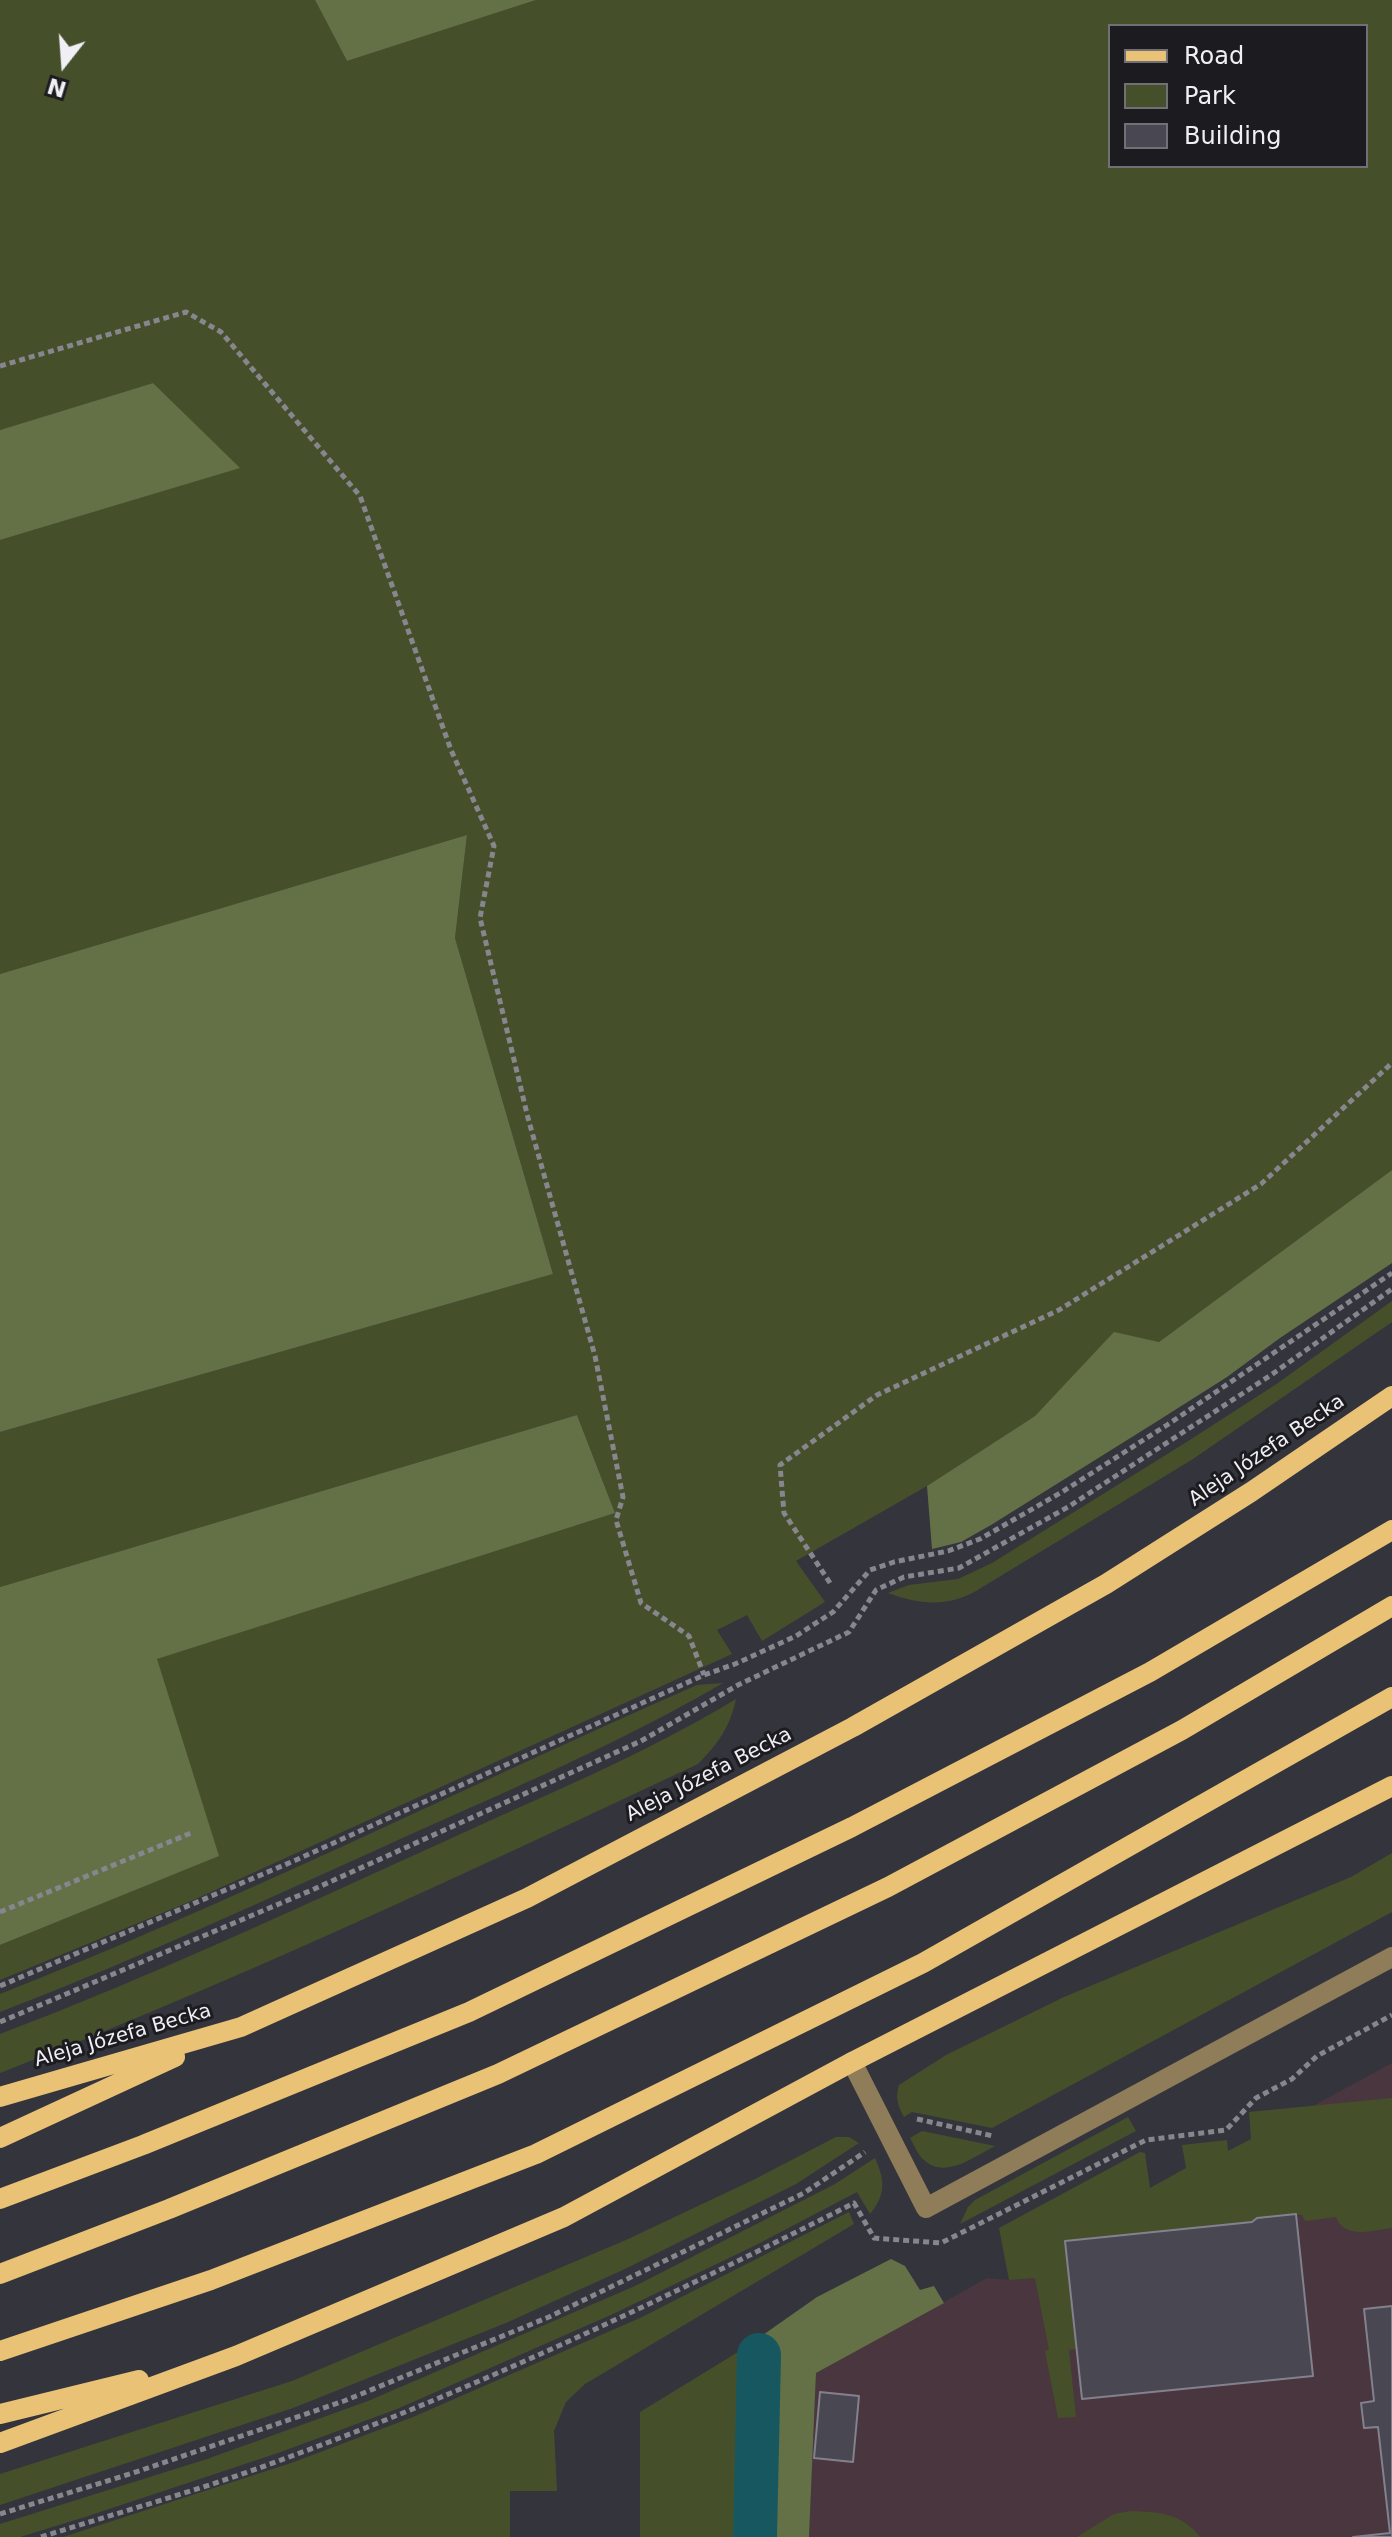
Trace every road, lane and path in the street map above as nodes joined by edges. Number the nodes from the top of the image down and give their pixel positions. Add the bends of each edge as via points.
1 (0, 366) edge
2 (1392, 1063) edge
3 (1392, 1273) edge
4 (1392, 1289) edge
5 (1392, 1396) edge
6 (1392, 1530) edge
7 (830, 1583) dead end
8 (1392, 1606) edge
9 (704, 1675) junction
10 (1392, 1697) edge
11 (1392, 1786) edge
12 (191, 1833) dead end
13 (0, 1912) edge
14 (1392, 1957) edge
15 (0, 1986) edge
16 (1392, 2015) edge
17 (0, 2022) edge
18 (241, 2027) junction
19 (852, 2062) junction
20 (0, 2097) edge
21 (917, 2119) dead end
22 (994, 2136) dead end
23 (0, 2138) edge
24 (869, 2149) dead end
25 (0, 2199) edge
26 (0, 2274) edge
27 (0, 2351) edge
28 (236, 2356) junction
29 (0, 2414) edge
30 (0, 2443) edge
31 (0, 2514) edge
32 (41, 2537) edge

1 - 9 path via 186,312 221,332 360,496 451,750 494,846 480,918 528,1118 595,1356 623,1497 616,1520 641,1603 689,1636
2 - 7 path via 1261,1184 1059,1310 877,1395 780,1465 784,1513
3 - 9 path via 1062,1492 980,1539 870,1570 833,1612 796,1636
4 - 17 path via 1068,1507 959,1568 904,1577 876,1590 849,1632 738,1685 641,1741 312,1890
5 - 18 main road, Aleja Józefa Becka via 1106,1584 853,1727 527,1898
6 - 25 main road via 1150,1672 852,1827 469,2012
8 - 26 main road via 1182,1730 888,1887 498,2074
9 - 15 path via 296,1860
10 - 27 main road via 923,1963 536,2154 211,2280
11 - 19 main road
12 - 13 path
14 - 19 lane via 926,2208
16 - 32 path via 1317,2056 1292,2079 1256,2098 1226,2130 1146,2140 941,2243 874,2238 854,2203 694,2284 466,2386 288,2458
18 - 20 main road, Aleja Józefa Becka
18 - 23 main road
19 - 28 main road via 564,2217
21 - 22 path
24 - 31 path via 804,2193 549,2317 344,2401
28 - 29 main road
28 - 30 main road

